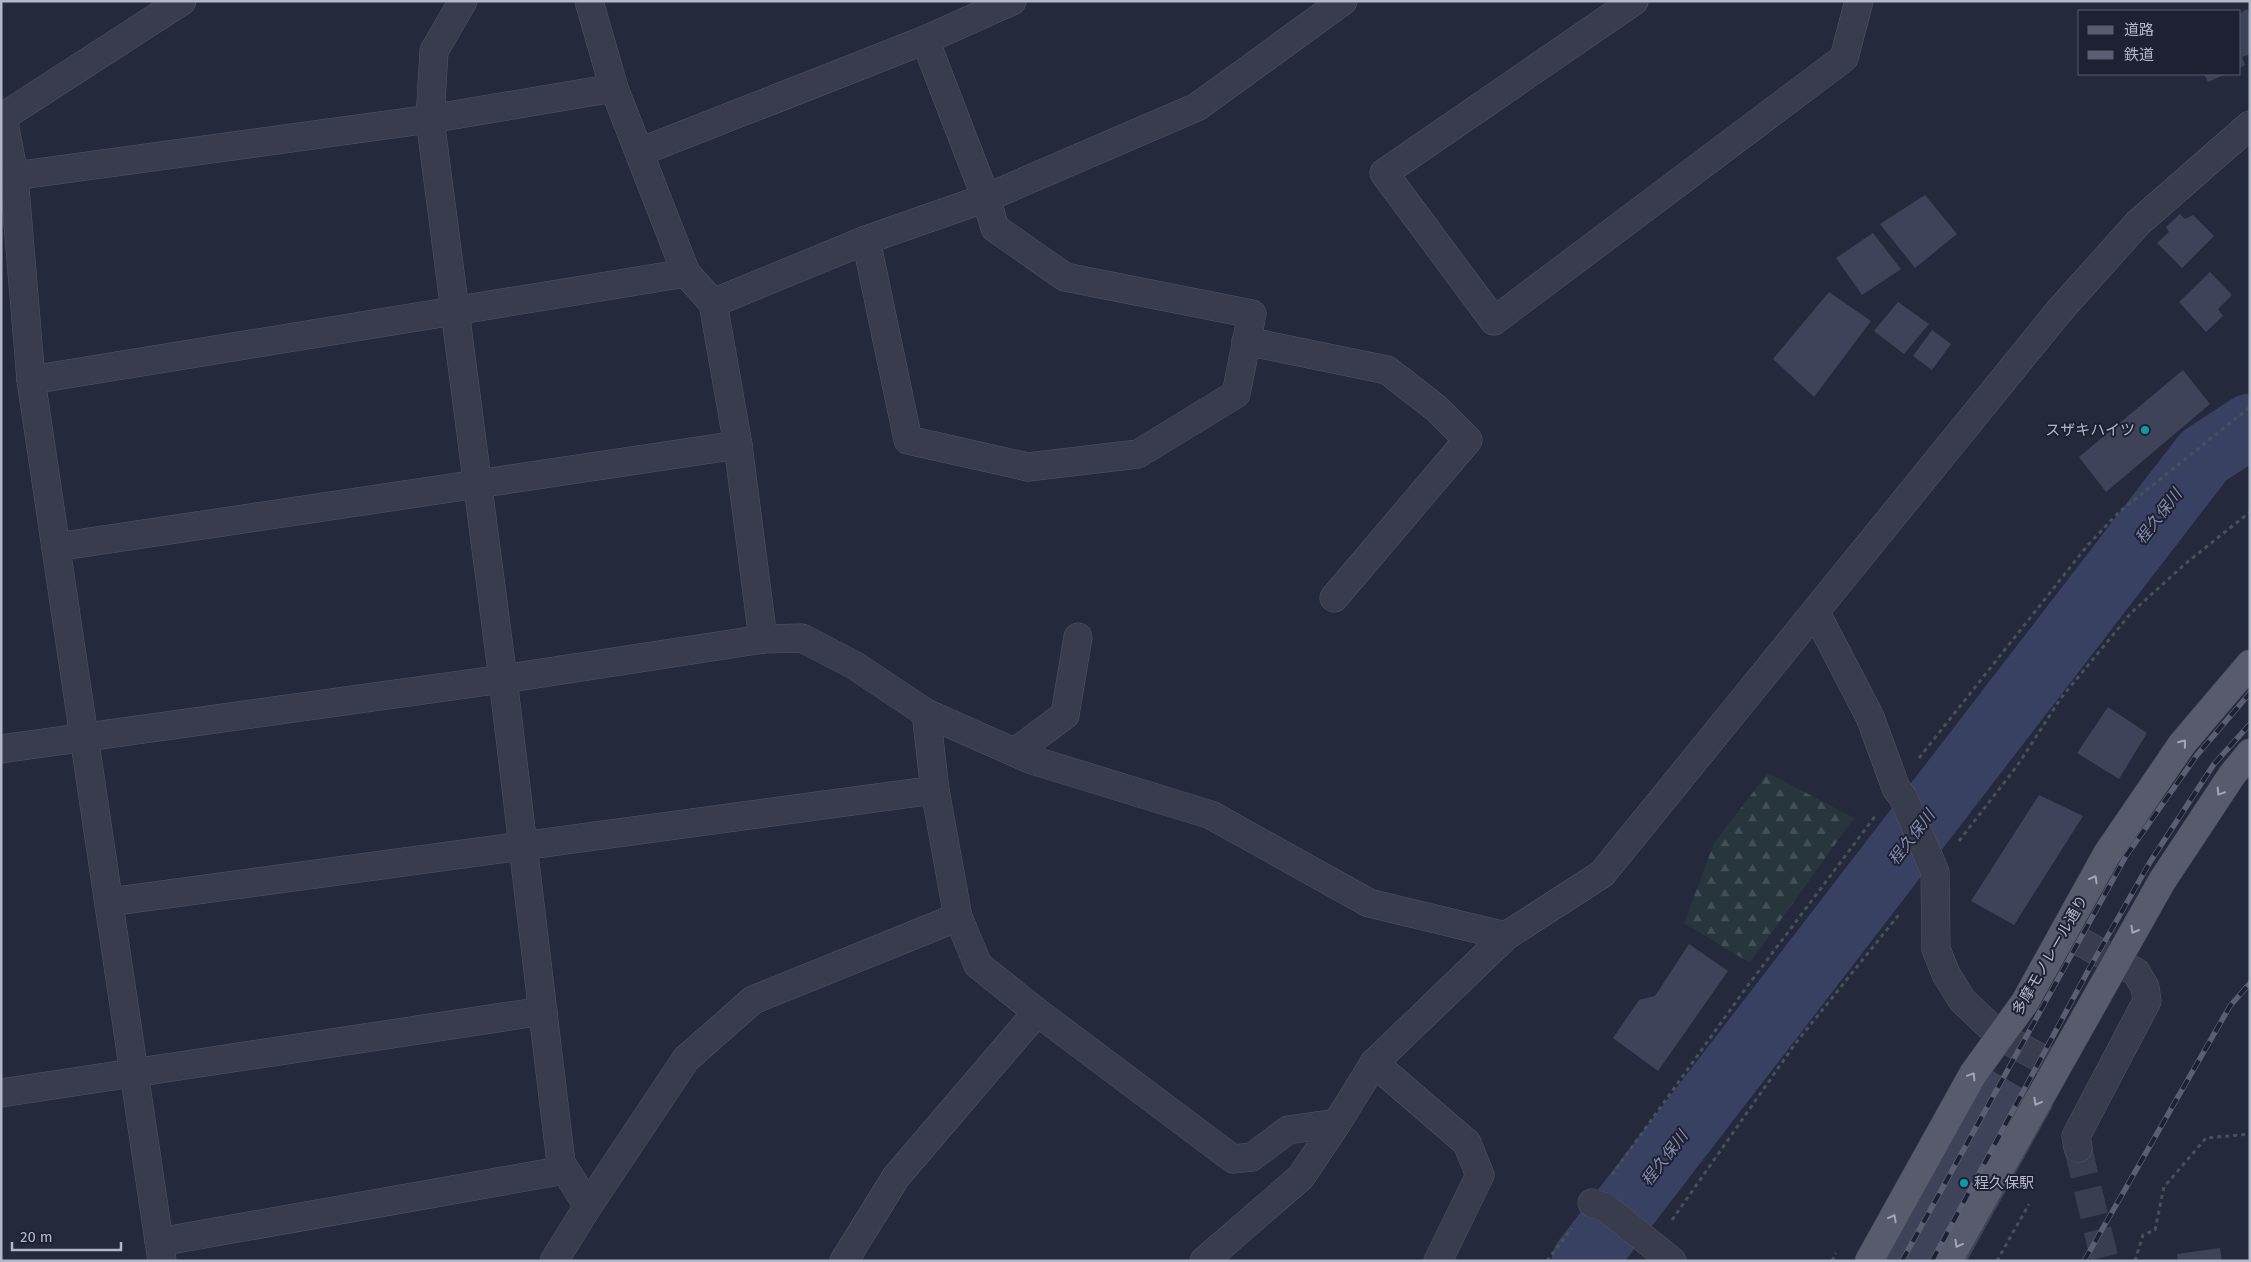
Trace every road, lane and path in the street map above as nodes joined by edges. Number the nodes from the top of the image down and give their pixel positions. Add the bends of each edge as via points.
1 (141, 1) edge
2 (463, 1) edge
3 (589, 1) edge
4 (1012, 1) edge
5 (1343, 1) edge
6 (1634, 1) edge
7 (1859, 1) edge
8 (174, 6) edge
9 (925, 40) junction
10 (614, 88) junction
11 (2, 118) edge
12 (430, 119) junction
13 (2250, 125) edge
14 (640, 152) junction
15 (14, 176) junction
16 (986, 198) junction
17 (866, 240) junction
18 (686, 273) junction
19 (713, 303) junction
20 (454, 311) junction
21 (1246, 340) junction
22 (31, 380) junction
23 (738, 445) junction
24 (477, 483) junction
25 (56, 547) junction
26 (1334, 598) dead end
27 (1816, 613) junction
28 (1078, 637) dead end
29 (763, 639) junction
30 (2250, 664) edge
31 (503, 679) junction
32 (926, 713) junction
33 (84, 738) junction
34 (1, 749) edge
35 (1015, 752) junction
36 (2250, 753) edge
37 (936, 790) junction
38 (524, 847) junction
39 (109, 902) junction
40 (958, 918) junction
41 (2064, 933) junction
42 (1506, 936) junction
43 (2117, 960) junction
44 (543, 1011) junction
45 (1036, 1012) junction
46 (2000, 1036) junction
47 (1374, 1063) junction
48 (2057, 1067) junction
49 (135, 1073) junction
50 (1, 1093) edge
51 (1338, 1124) junction
52 (2250, 1134) edge
53 (2078, 1148) tunnel mouth
54 (566, 1170) junction
55 (2029, 1204) dead end
56 (1598, 1205) dead end
57 (588, 1206) junction
58 (160, 1252) edge
59 (554, 1261) edge
60 (844, 1261) edge
61 (1204, 1261) edge
62 (1438, 1261) edge
63 (1672, 1261) edge
64 (1870, 1261) edge
65 (1948, 1261) edge
66 (1997, 1261) edge
67 (2135, 1261) edge

1 - 8 street
2 - 12 street via 434,51
3 - 10 street
4 - 9 street
5 - 16 street via 1197,107
6 - 7 street via 1384,173 1494,321 1844,58
8 - 11 street
9 - 14 street
9 - 16 street
10 - 12 street
10 - 14 street
11 - 15 street
12 - 15 street
12 - 20 street
13 - 27 street via 2138,223 2067,303
14 - 18 street
15 - 22 street
16 - 17 street
16 - 21 street via 995,228 1065,277 1252,314
17 - 19 street
17 - 21 street via 908,440 1028,467 1138,454 1236,394
18 - 19 street
18 - 20 street
19 - 23 street
20 - 22 street
20 - 24 street
21 - 26 street via 1387,370 1436,408 1468,440
22 - 25 street
23 - 24 street
23 - 29 street
24 - 25 street
24 - 31 street
25 - 33 street
27 - 42 street via 1602,874
27 - 46 street via 1870,717 1896,788 1935,872 1936,949 1946,974 1962,1000
28 - 35 street via 1065,715
29 - 31 street
29 - 32 street via 802,638 854,665
41 -> 30 main road, 多摩モノレール通り via 2107,854 2182,744
31 - 33 street
31 - 38 street
32 - 35 street
32 - 37 street
33 - 34 street
33 - 39 street
35 - 42 street via 1211,815 1369,903
36 -> 43 main road via 2162,881
37 - 38 street
37 - 40 street
38 - 39 street
38 - 44 street
39 - 49 street
40 - 45 street via 978,964
40 - 57 street via 753,1000 686,1059
41 - 43 street
41 - 46 main road, 多摩モノレール通り via 2025,1002
42 - 47 street
43 - 48 main road
43 - 53 street via 2136,972 2145,986 2147,1001 2076,1136
44 - 49 street
44 - 54 street via 561,1163
45 - 51 street via 1233,1159 1252,1157 1288,1130
45 - 60 street via 896,1177
46 - 48 street
64 -> 46 main road, 多摩モノレール通り via 1973,1074
47 - 51 street
47 - 62 street via 1467,1144 1480,1175
48 -> 65 main road
49 - 50 street
49 - 58 street
51 - 61 street via 1301,1177
52 - 67 path via 2206,1138 2164,1187 2155,1230 2143,1235
54 - 57 street
54 - 58 street
55 - 66 path
56 - 63 street
57 - 59 street

